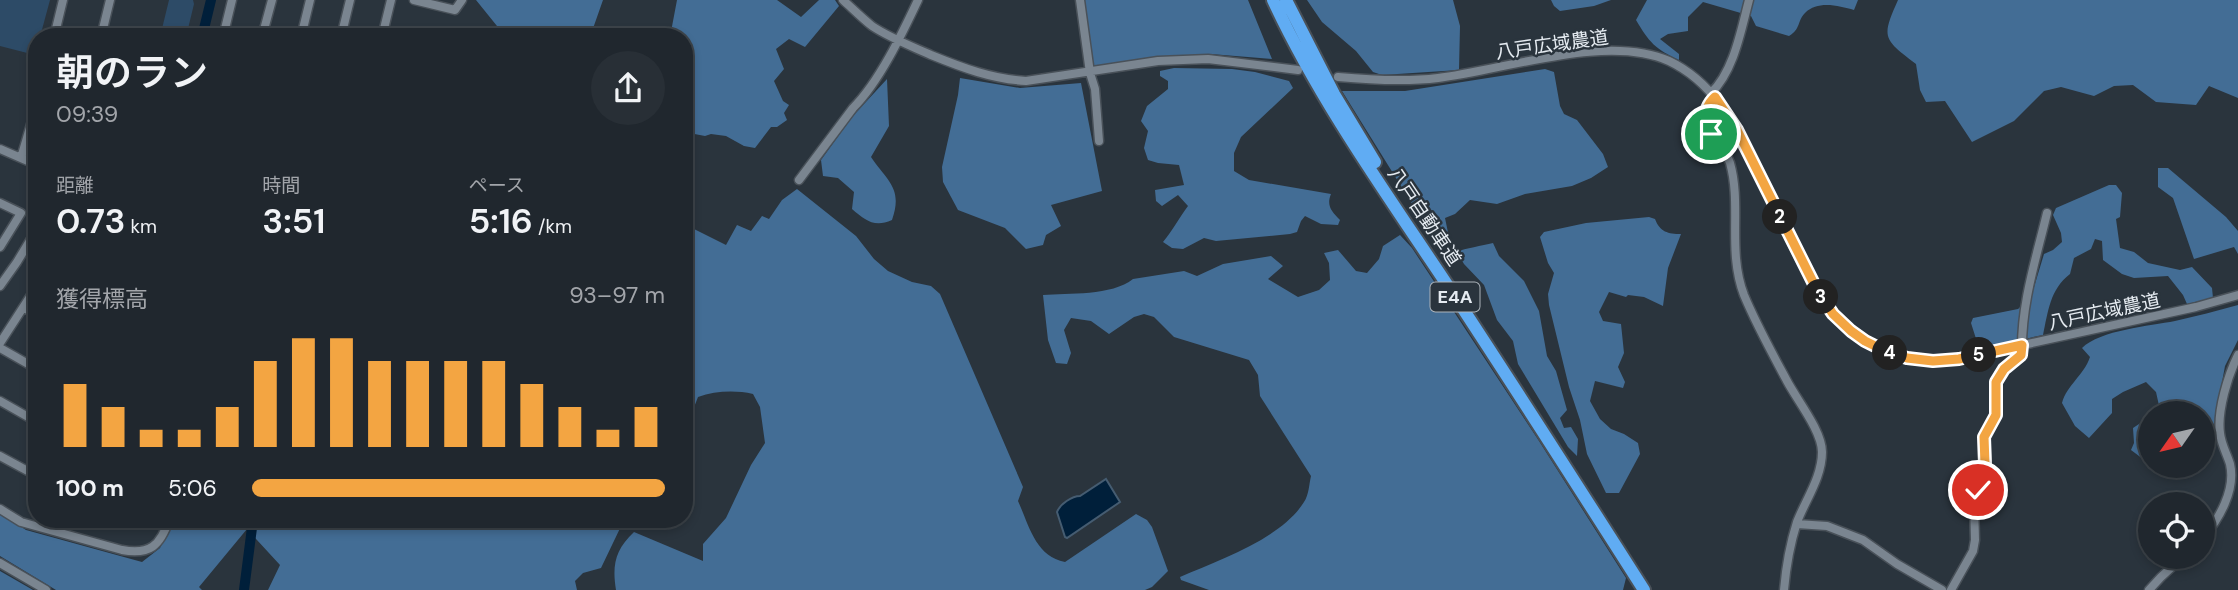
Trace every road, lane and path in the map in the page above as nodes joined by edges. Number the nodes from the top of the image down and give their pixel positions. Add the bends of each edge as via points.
1 (63, 0) edge
2 (110, 0) edge
3 (232, 0) edge
4 (272, 0) edge
5 (310, 0) edge
6 (350, 0) edge
7 (391, 0) edge
8 (414, 0) edge
9 (463, 0) edge
10 (844, 0) edge
11 (918, 0) edge
12 (1080, 0) edge
13 (1273, 0) edge
14 (1286, 0) edge
15 (1749, 0) edge
16 (56, 28) edge
17 (103, 28) edge
18 (225, 28) edge
19 (264, 28) edge
20 (303, 28) edge
21 (343, 28) edge
22 (384, 28) edge
23 (898, 41) junction
24 (1298, 70) dead end
25 (1090, 73) junction
26 (1338, 77) dead end
27 (1713, 95) junction
28 (28, 134) edge
29 (1099, 141) dead end
30 (0, 149) edge
31 (21, 158) junction
32 (28, 161) edge
33 (799, 180) dead end
34 (0, 203) edge
35 (2047, 213) dead end
36 (28, 245) edge
37 (0, 247) edge
38 (0, 286) edge
39 (2238, 295) edge
40 (28, 301) edge
41 (24, 308) junction
42 (28, 310) edge
43 (2022, 345) junction
44 (0, 346) edge
45 (2238, 355) edge
46 (28, 363) edge
47 (0, 401) edge
48 (28, 417) edge
49 (0, 456) edge
50 (28, 471) edge
51 (0, 509) edge
52 (2215, 521) edge
53 (28, 524) edge
54 (1797, 524) junction
55 (42, 528) edge
56 (165, 528) edge
57 (0, 563) edge
58 (2170, 569) edge
59 (46, 590) edge
60 (1644, 590) edge
61 (1651, 590) edge
62 (1784, 590) edge
63 (1942, 590) edge
64 (1951, 590) edge
65 (2149, 590) edge

1 - 16 street
2 - 17 street
3 - 18 street
4 - 19 street
5 - 20 street
6 - 21 street
7 - 22 street
8 - 9 street via 456,10
10 - 23 street via 871,25
11 - 23 street
12 - 25 street
13 - 60 highway, 八戸自動車道 / E4A via 1344,129
14 - 61 highway, 八戸自動車道 / E4A via 1356,132
15 - 27 street via 1732,61
23 - 25 street via 975,72 1009,80
23 - 33 street via 863,98
24 - 25 street via 1208,59 1158,61
25 - 29 street
26 - 27 street, 八戸広域農道 via 1439,78 1570,54 1623,50 1667,61
27 - 43 street, 八戸広域農道 via 1737,130 1818,292 1851,331 1887,352 1933,361
27 - 54 street via 1704,124 1729,163 1740,284 1821,442 1819,471
28 - 31 street
30 - 31 street
31 - 32 street
34 - 37 street via 22,213
35 - 43 street via 2025,305
36 - 38 street
39 - 43 street, 八戸広域農道
40 - 41 street
41 - 42 street
41 - 44 street
43 - 64 street via 2021,355 1996,382 1996,415 1984,437 1984,473 1974,503 1973,551
44 - 46 street
45 - 52 street via 2226,388 2220,433 2231,468 2229,495
47 - 48 street
49 - 50 street
51 - 53 street
54 - 62 street
54 - 63 street via 1827,526 1863,540
55 - 56 street via 136,552 159,542
57 - 59 street
58 - 65 street

